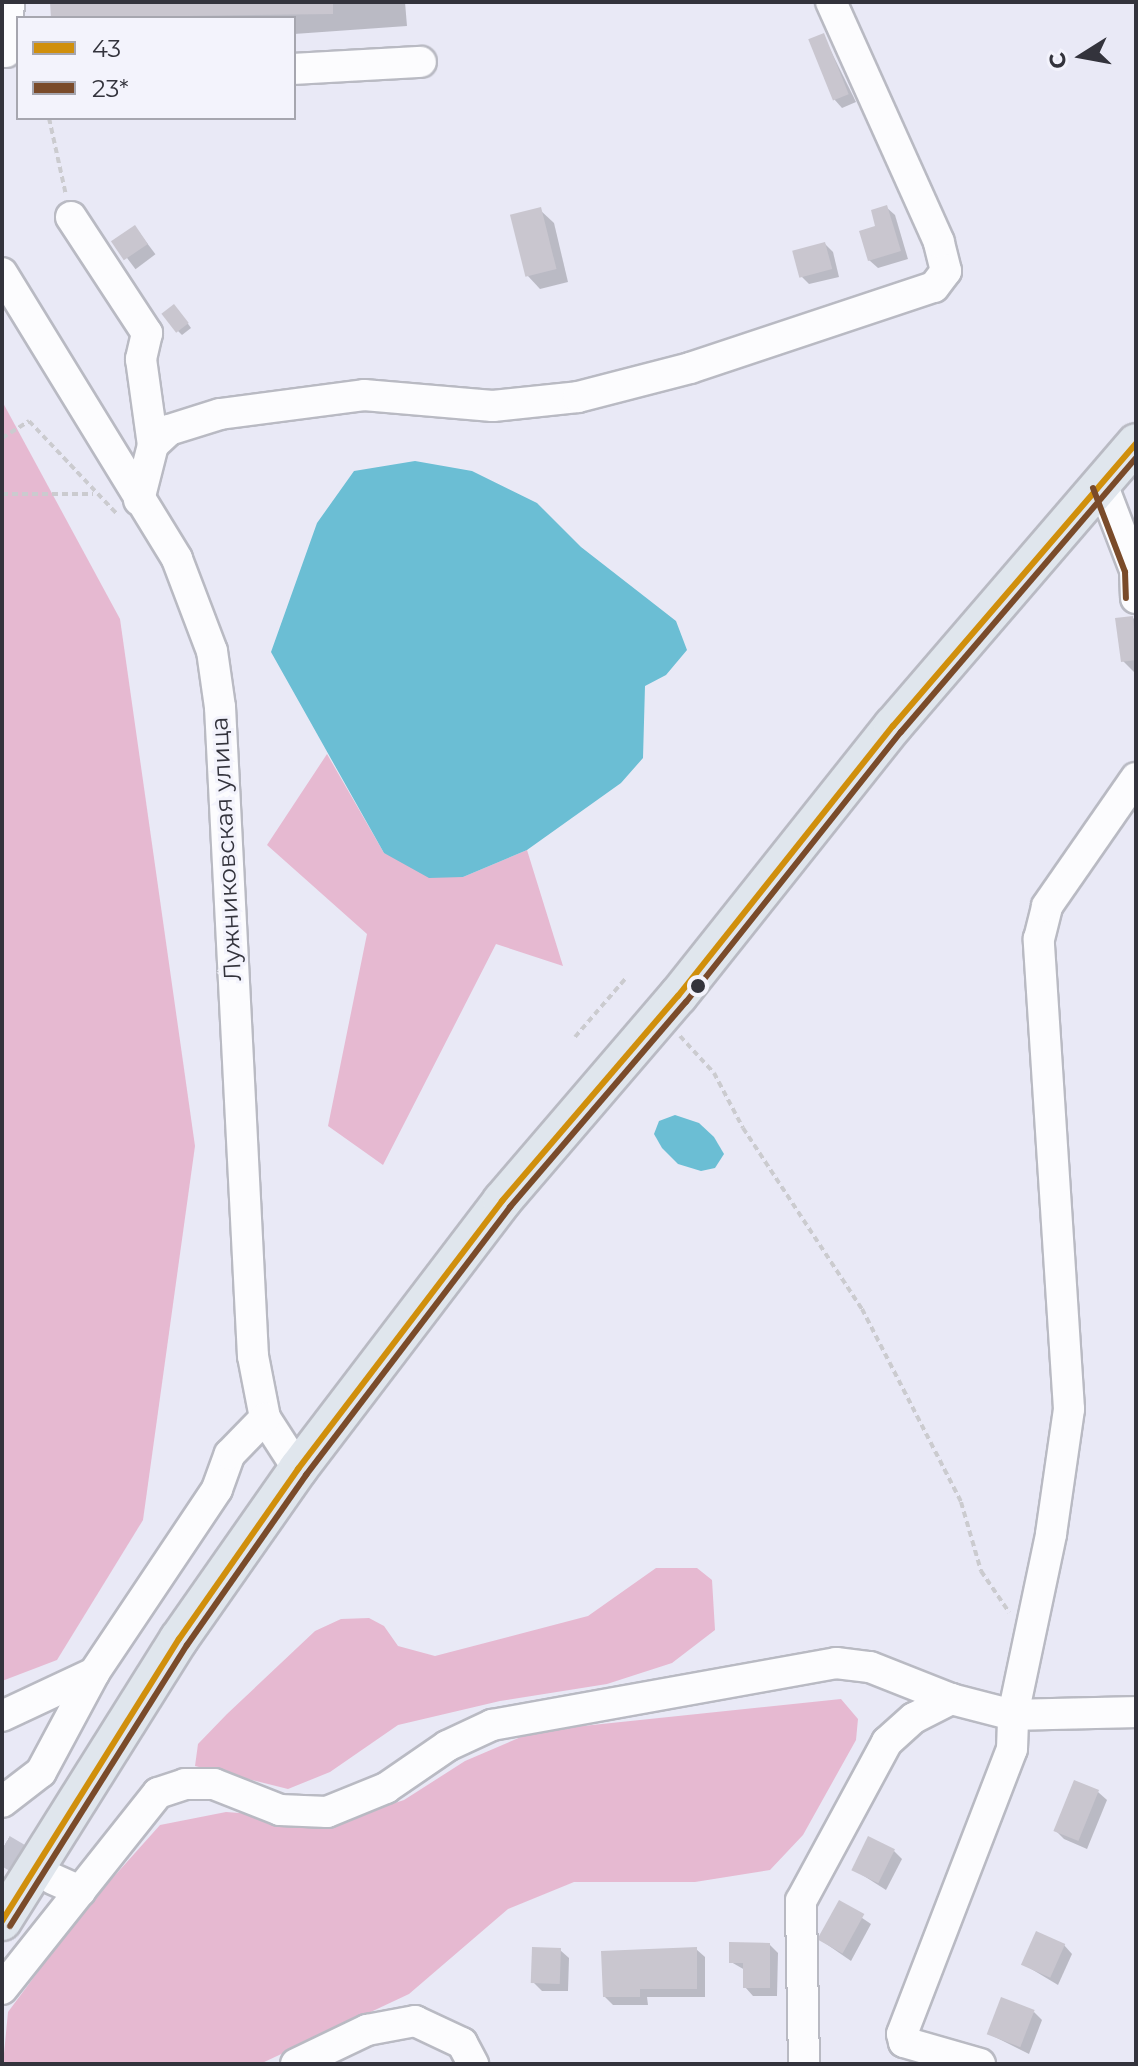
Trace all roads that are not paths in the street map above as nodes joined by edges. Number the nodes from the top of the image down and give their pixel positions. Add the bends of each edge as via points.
1 (9, 2) edge
2 (831, 2) edge
3 (9, 59) edge
4 (421, 62) dead end
5 (296, 69) edge
6 (71, 217) road end
7 (2, 273) edge
8 (1136, 443) edge
9 (153, 445) junction
10 (1102, 484) junction
11 (146, 510) junction
12 (1136, 598) edge
13 (1136, 778) edge
14 (265, 1418) junction
15 (298, 1469) junction
16 (94, 1673) junction
17 (951, 1699) junction
18 (1136, 1712) edge
19 (1013, 1715) junction
20 (2, 1716) edge
21 (2, 1802) edge
22 (2, 1921) edge
23 (2, 1989) edge
24 (296, 2064) edge
25 (473, 2064) edge
26 (804, 2064) edge
27 (980, 2064) edge

1 - 3 street
2 - 9 street via 939,242 946,271 934,287 690,368 578,397 493,406 364,395 313,400 220,414 169,430
4 - 5 street
6 - 9 street via 147,333 141,359
7 - 11 street, Лужниковская улица
8 - 10 main road
9 - 11 street
10 - 12 street via 1135,570
10 - 15 main road via 893,726 678,996 502,1201
11 - 14 street, Лужниковская улица via 195,598 212,651 220,707 249,1296
13 - 19 street via 1047,906 1039,939 1069,1409
14 - 15 street, Лужниковская улица
14 - 16 street via 230,1454 217,1489
15 - 22 main road via 179,1639
16 - 20 street
16 - 21 street via 41,1772
17 - 19 street
17 - 23 street via 870,1667 836,1663 492,1725 447,1746 386,1788 327,1812 280,1810 214,1784 185,1784 158,1793 66,1885
17 - 26 street via 914,1718 887,1742 801,1901
18 - 19 street
19 - 27 street via 1012,1749 902,2034 904,2042
24 - 25 street via 367,2030 415,2021 462,2043

